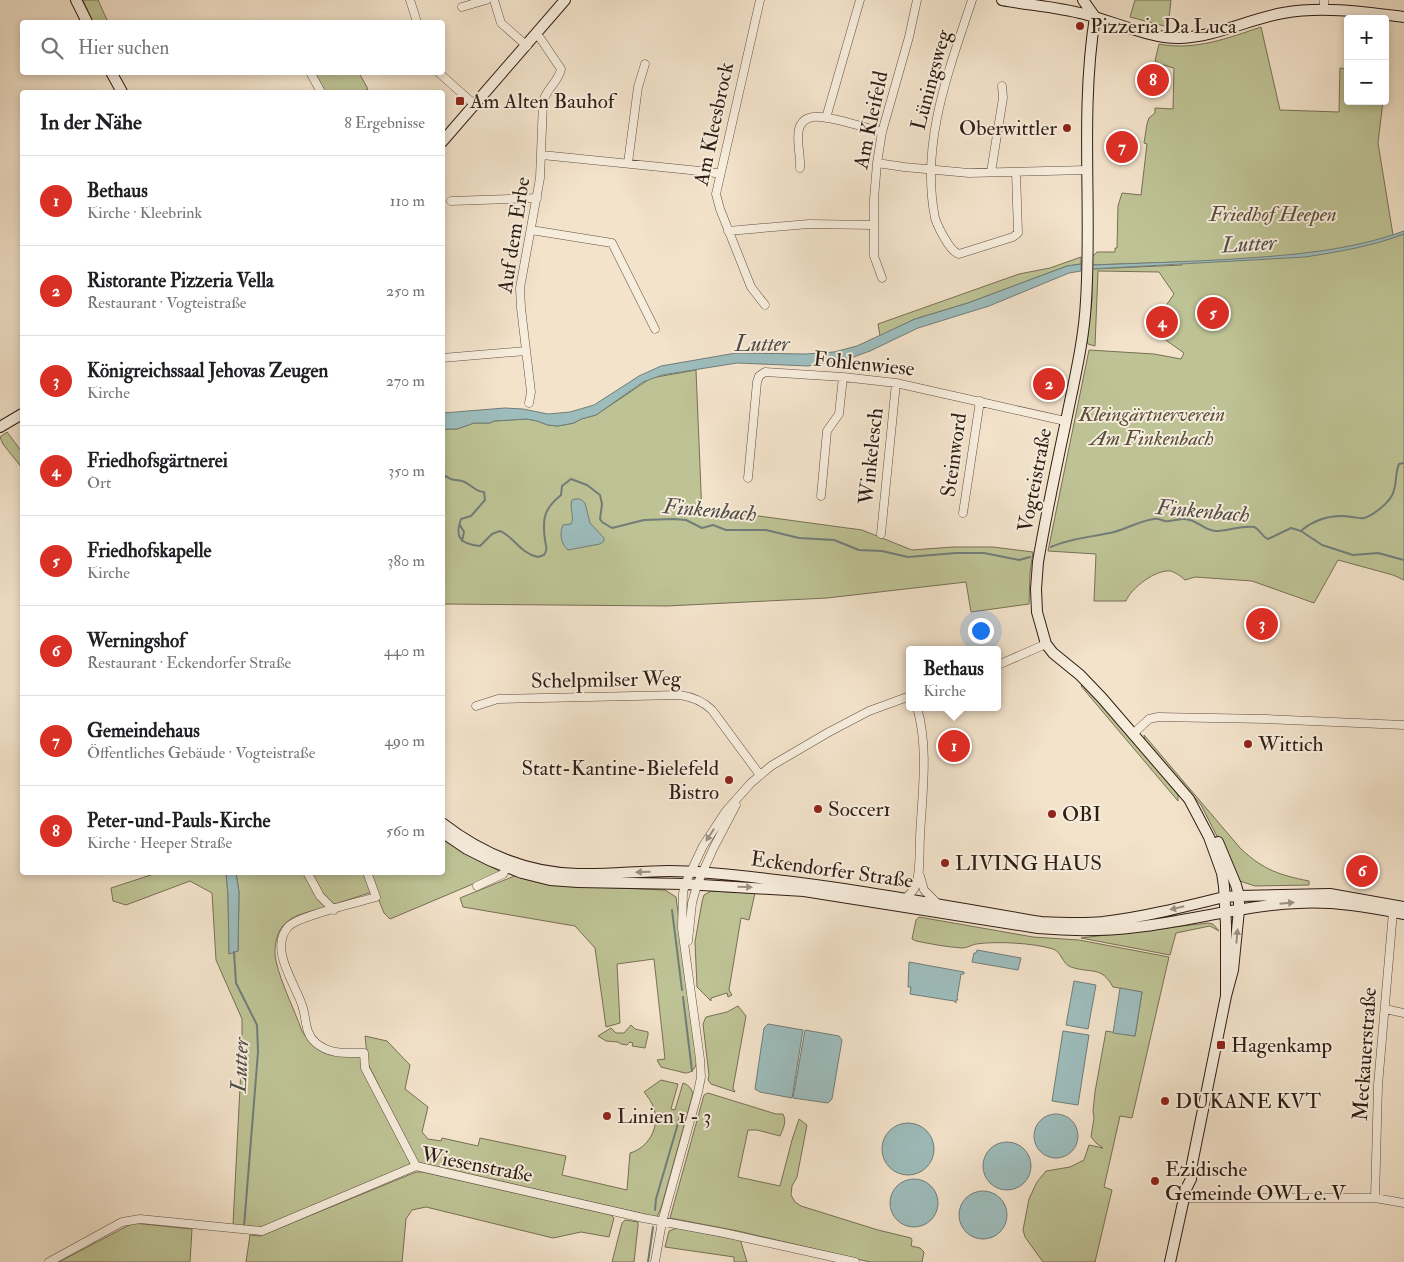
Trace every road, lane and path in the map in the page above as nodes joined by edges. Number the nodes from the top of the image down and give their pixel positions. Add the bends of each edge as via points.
1 (76, 0) edge
2 (410, 0) edge
3 (486, 0) edge
4 (494, 0) edge
5 (565, 0) edge
6 (760, 0) edge
7 (860, 0) edge
8 (917, 0) edge
9 (972, 0) edge
10 (1002, 0) edge
11 (1083, 0) edge
12 (1324, 5) edge
13 (462, 7) dead end
14 (1095, 17) junction
15 (1404, 17) edge
16 (86, 20) edge
17 (415, 20) edge
18 (536, 35) junction
19 (527, 46) junction
20 (645, 64) dead end
21 (112, 75) edge
22 (312, 75) edge
23 (441, 75) edge
24 (1002, 86) dead end
25 (120, 90) edge
26 (320, 90) edge
27 (474, 105) junction
28 (826, 118) junction
29 (882, 132) junction
30 (445, 139) edge
31 (542, 155) junction
32 (877, 163) junction
33 (628, 164) junction
34 (800, 168) dead end
35 (931, 170) junction
36 (1088, 170) junction
37 (991, 172) junction
38 (1016, 172) junction
39 (720, 174) junction
40 (537, 198) junction
41 (451, 201) dead end
42 (873, 226) junction
43 (531, 230) junction
44 (728, 231) junction
45 (882, 278) dead end
46 (765, 306) dead end
47 (655, 329) dead end
48 (526, 351) junction
49 (445, 358) edge
50 (843, 377) junction
51 (896, 383) junction
52 (980, 401) junction
53 (529, 403) dead end
54 (18, 417) edge
55 (1066, 421) junction
56 (0, 427) edge
57 (748, 478) dead end
58 (821, 496) dead end
59 (964, 513) dead end
60 (881, 534) dead end
61 (1046, 644) junction
62 (1001, 664) edge
63 (906, 698) edge
64 (476, 706) dead end
65 (918, 711) edge
66 (1404, 725) edge
67 (1133, 734) junction
68 (760, 775) junction
69 (752, 783) junction
70 (1192, 804) junction
71 (445, 825) edge
72 (445, 834) edge
73 (506, 868) junction
74 (918, 868) junction
75 (692, 872) junction
76 (702, 873) junction
77 (309, 875) edge
78 (367, 875) edge
79 (685, 884) junction
80 (697, 885) junction
81 (477, 886) dead end
82 (1238, 896) junction
83 (1224, 897) junction
84 (905, 898) junction
85 (938, 904) junction
86 (1404, 907) edge
87 (334, 910) junction
88 (1239, 910) junction
89 (1226, 912) junction
90 (1393, 912) junction
91 (1404, 914) edge
92 (688, 969) junction
93 (1226, 996) junction
94 (1385, 1009) junction
95 (1404, 1012) edge
96 (416, 1166) junction
97 (1185, 1194) junction
98 (1375, 1198) junction
99 (1404, 1203) edge
100 (662, 1222) junction
101 (48, 1262) edge
102 (655, 1262) edge
103 (855, 1262) edge
104 (1170, 1262) edge

1 - 16 main road
2 - 17 street
3 - 13 street
4 - 19 street via 501,23
5 - 18 main road
6 - 39 street, Am Kleesbrock
7 - 28 street
8 - 29 street, Am Kleifeld
9 - 35 street, Lüningsweg via 937,114
10 - 14 main road
11 - 14 main road
12 - 14 main road via 1180,38
12 - 15 main road
14 - 36 main road, Vogteistraße via 1089,81
18 - 19 main road
18 - 31 street, Auf dem Erbe via 561,69 546,92
19 - 27 main road
20 - 33 street via 638,87
21 - 25 main road
22 - 26 street
23 - 27 street
24 - 37 street via 1004,94
27 - 30 main road
28 - 29 street
28 - 34 street via 808,118 800,127
29 - 32 street, Am Kleifeld
31 - 33 street
31 - 40 street, Auf dem Erbe
32 - 35 street
32 - 42 street, Am Kleifeld
33 - 39 street
35 - 37 street
35 - 38 street, Lüningsweg via 938,225 954,252 959,254 1018,233
36 - 38 street
36 - 55 main road, Vogteistraße via 1085,311
37 - 38 street
39 - 44 street, Am Kleesbrock via 716,199
40 - 41 street
40 - 43 street, Auf dem Erbe
42 - 44 street via 809,224
42 - 45 street, Am Kleifeld via 874,256
43 - 47 street via 612,243
43 - 48 street, Auf dem Erbe via 520,288
44 - 46 street, Am Kleesbrock via 751,287
48 - 49 street
48 - 53 street, Auf dem Erbe via 531,392
50 - 51 street, Fohlenwiese
50 - 57 street, Fohlenwiese via 765,372 759,376
50 - 58 street via 839,414 827,430
51 - 52 street, Fohlenwiese
51 - 60 street, Winkelesch
52 - 55 street, Fohlenwiese
52 - 59 street, Steinword
54 - 56 main road
55 - 61 main road, Vogteistraße via 1036,574 1038,619
61 - 62 street
61 - 67 main road, Vogteistraße via 1091,686
63 - 68 street via 829,732
64 - 68 street, Schelpmilser Weg via 498,699 690,697 712,710
65 - 74 street via 924,760
66 - 67 street via 1158,717 1149,719
67 - 70 main road, Vogteistraße
68 - 69 street
69 -> 75 street via 726,811 703,846
69 - 76 street via 732,812
70 - 82 main road, Vogteistraße via 1212,831
70 - 83 main road, Vogteistraße via 1216,855
75 -> 71 main road, Eckendorfer Straße via 580,874 538,870 487,852
72 - 73 main road, Eckendorfer Straße
73 - 79 main road, Eckendorfer Straße via 562,881
73 - 81 street via 503,874
74 - 84 street via 914,888
74 - 85 street via 924,890
75 - 76 main road, Eckendorfer Straße
75 - 79 street
76 - 80 street
76 - 84 main road, Eckendorfer Straße via 766,878
77 - 87 street via 320,896
78 - 87 street via 376,897
79 - 80 main road, Eckendorfer Straße
79 - 92 street via 682,928
80 -> 89 main road, Eckendorfer Straße via 804,890 1068,931 1138,927
80 - 92 street via 688,929
82 - 83 main road, Eckendorfer Straße
82 - 86 main road, Eckendorfer Straße via 1330,894
82 - 88 main road
83 -> 85 main road, Eckendorfer Straße via 1139,917 1069,923 1041,922
83 - 89 main road
84 - 85 main road, Eckendorfer Straße
87 - 96 street via 298,920 290,926 283,940 282,958 302,1005 308,1033 330,1051 364,1053 365,1068
88 - 89 main road, Eckendorfer Straße
88 -> 90 main road, Eckendorfer Straße via 1317,903
93 -> 88 main road via 1233,970
89 - 93 main road
90 - 91 main road, Eckendorfer Straße
90 - 94 street, Meckauerstraße
92 - 100 street via 701,1077
93 - 97 main road via 1191,1179
94 - 95 street
94 - 98 street, Meckauerstraße via 1378,1085
96 - 100 street, Wiesenstraße
96 - 101 street, Wiesenstraße via 266,1230 258,1232 131,1220
97 - 98 street
97 - 104 main road
98 - 99 street
100 - 102 street
100 - 103 street, Wiesenstraße

